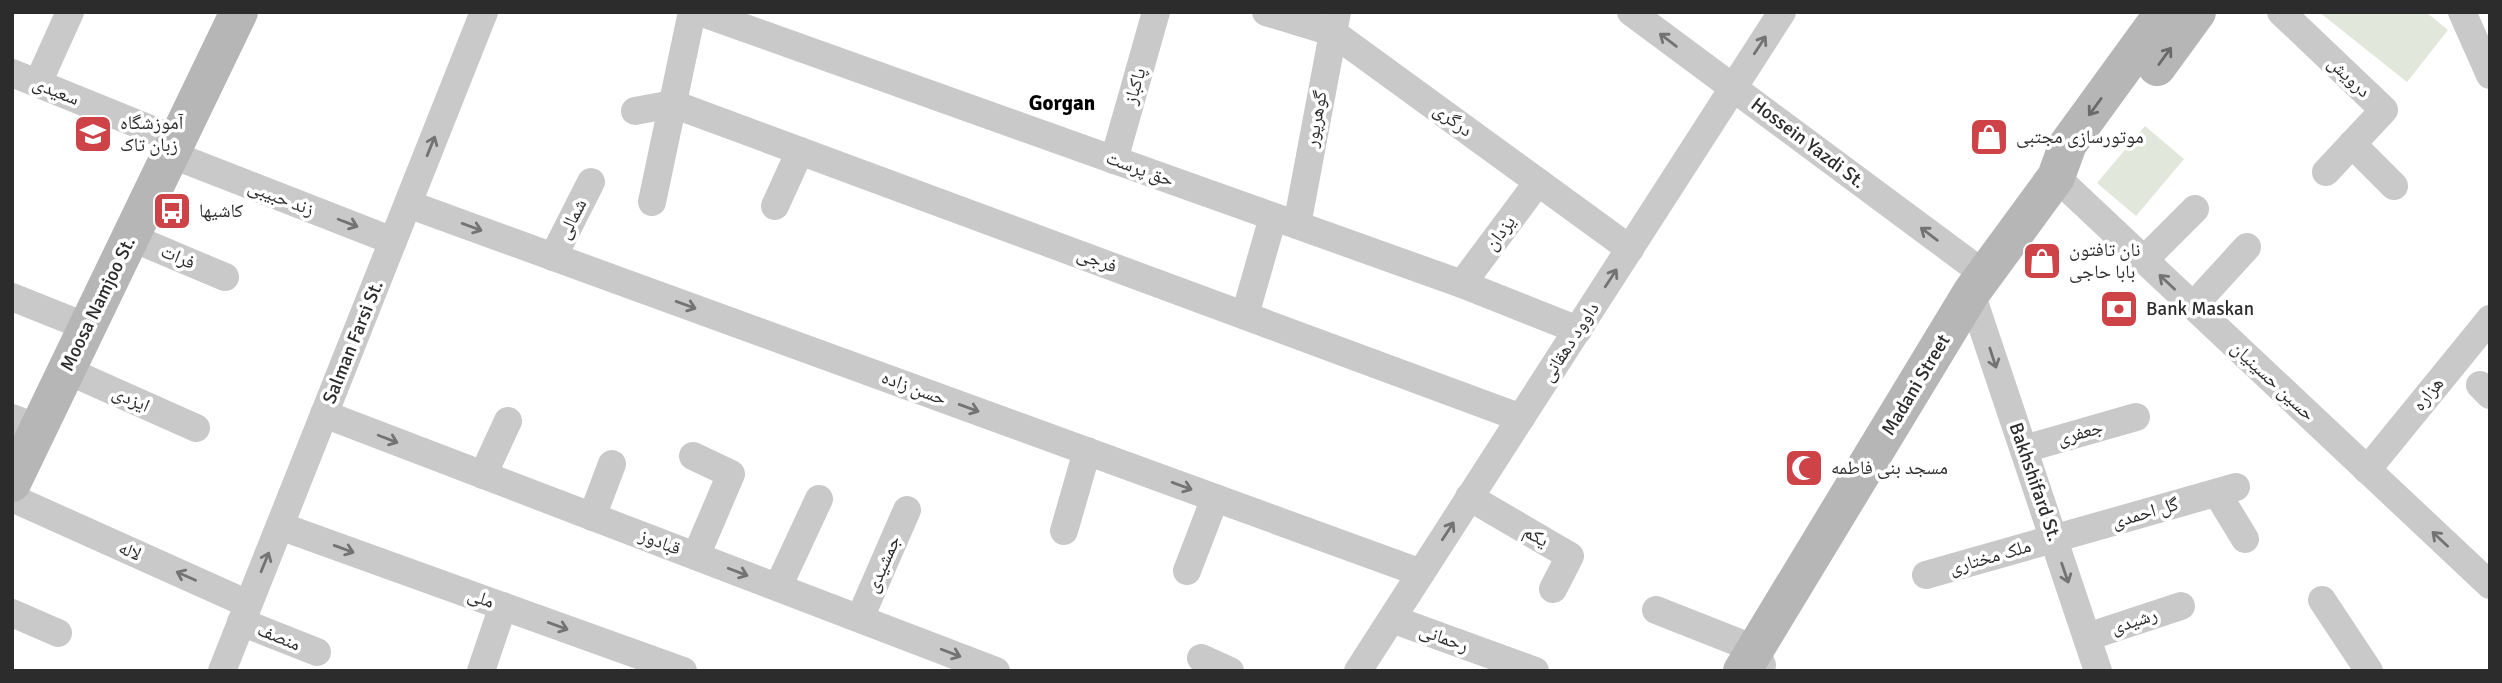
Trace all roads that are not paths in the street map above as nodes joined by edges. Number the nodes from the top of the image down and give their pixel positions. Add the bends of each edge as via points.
1 (70, 12) edge
2 (239, 12) edge
3 (484, 12) edge
4 (692, 12) edge
5 (700, 12) edge
6 (1156, 12) edge
7 (1266, 12) edge
8 (1631, 12) edge
9 (1782, 12) edge
10 (2164, 12) edge
11 (2197, 12) edge
12 (2281, 12) edge
13 (2462, 12) edge
14 (1334, 22) edge
15 (12, 73) edge
16 (2490, 75) edge
17 (38, 83) junction
18 (1733, 88) junction
19 (673, 104) junction
20 (635, 111) dead end
21 (2353, 144) junction
22 (173, 147) junction
23 (800, 151) junction
24 (1114, 160) junction
25 (2326, 172) dead end
26 (2056, 177) junction
27 (591, 182) dead end
28 (1538, 182) junction
29 (2394, 186) dead end
30 (652, 202) dead end
31 (408, 204) junction
32 (775, 206) dead end
33 (2195, 209) dead end
34 (1285, 221) junction
35 (130, 237) junction
36 (393, 241) junction
37 (2248, 247) dead end
38 (1630, 248) junction
39 (553, 257) junction
40 (2144, 260) junction
41 (225, 278) dead end
42 (1462, 284) junction
43 (1978, 284) junction
44 (12, 297) edge
45 (2193, 306) junction
46 (1245, 315) junction
47 (2490, 319) edge
48 (87, 327) junction
49 (1578, 330) junction
50 (66, 370) junction
51 (324, 414) junction
52 (2136, 417) dead end
53 (1521, 418) junction
54 (508, 421) dead end
55 (25, 423) edge
56 (195, 428) dead end
57 (2024, 449) junction
58 (1087, 451) junction
59 (692, 456) dead end
60 (612, 464) dead end
61 (2367, 470) junction
62 (483, 475) junction
63 (12, 483) edge
64 (1469, 497) junction
65 (12, 498) edge
66 (1215, 498) junction
67 (819, 499) dead end
68 (907, 510) dead end
69 (593, 517) junction
70 (279, 526) junction
71 (1064, 531) dead end
72 (2054, 539) junction
73 (2245, 539) dead end
74 (695, 556) junction
75 (1187, 571) dead end
76 (1421, 573) junction
77 (1926, 575) dead end
78 (2490, 585) edge
79 (778, 587) junction
80 (1553, 589) dead end
81 (2322, 600) dead end
82 (503, 606) junction
83 (2181, 607) dead end
84 (1657, 610) dead end
85 (12, 613) edge
86 (245, 613) junction
87 (860, 618) junction
88 (1392, 619) junction
89 (58, 634) dead end
90 (2087, 636) junction
91 (317, 653) dead end
92 (1201, 658) dead end
93 (623, 661) edge
94 (1754, 663) edge
95 (2366, 670) edge
96 (222, 671) edge
97 (481, 671) edge
98 (683, 671) edge
99 (996, 671) edge
100 (1230, 671) edge
101 (1358, 671) edge
102 (1535, 671) edge
103 (2098, 671) edge

1 - 17 street
2 - 22 main road, Moosa Namjoo St.
31 -> 3 street, Salman Farsi St.
4 - 19 street
5 - 24 street, حق پرست
6 - 24 street, پاکباز
7 - 14 street, درگری
18 -> 8 street, Hossein Yazdi St.
18 -> 9 street, داوود دهقانی
10 -> 26 main road, Madani Street via 2068,144
26 -> 11 main road, Madani Street via 2087,162
12 - 21 street, درویش via 2384,110
13 - 16 street
14 - 28 street, درگری
14 - 34 street, گوهرپور
15 - 17 street, سعیدی
17 - 22 street, سعیدی
18 - 38 street, داوود دهقانی
43 -> 18 street, Hossein Yazdi St.
19 - 20 street
19 - 23 street, فرجی
19 - 30 street
21 - 25 street, درویش
21 - 29 street
22 - 35 main road, Moosa Namjoo St.
22 -> 36 street, زند حبیبی
23 - 32 street
23 - 46 street, فرجی
24 - 34 street, حق پرست
26 - 40 street, حسین حسینیان
26 - 43 main road, Madani Street
27 - 39 street, شمالی
28 - 38 street, درگری
28 - 42 street, یزدان
31 - 36 street, Salman Farsi St.
31 -> 39 street, حسن زاده
33 - 40 street
34 - 42 street, حق پرست
34 - 46 street, گوهرپور
35 - 41 street, فرات
35 - 48 main road, Moosa Namjoo St.
36 - 51 street, Salman Farsi St.
37 - 45 street
49 -> 38 street, داوود دهقانی
39 -> 58 street, حسن زاده
45 -> 40 street, حسین حسینیان
42 - 49 street, حق پرست
43 -> 57 street, Bakhshifard St.
43 - 94 main road, Madani Street
44 - 48 street
45 - 61 street, حسین حسینیان
46 - 53 street, فرجی
47 - 61 street, هزاره
48 - 50 main road, Moosa Namjoo St.
49 - 53 street, داوود دهقانی
50 - 55 main road, Moosa Namjoo St.
50 - 56 street, ایزدی
51 -> 62 street, قبادوز
51 - 70 street, Salman Farsi St.
52 - 57 street, جعفری
53 - 64 street, داوود دهقانی
54 - 62 street
55 - 63 main road, Moosa Namjoo St.
57 - 72 street, Bakhshifard St.
58 -> 66 street, حسن زاده
58 - 71 street
59 - 74 street via 731,474
60 - 69 street
78 -> 61 street, حسین حسینیان
62 - 69 street, قبادوز
76 -> 64 street, داوود دهقانی
64 - 80 street, یکم via 1570,556
86 -> 65 street, لاله
66 - 75 street
66 - 76 street, حسن زاده
67 - 79 street
68 - 87 street, جمشیدی
69 - 74 street, قبادوز
70 -> 82 street, ملی
86 -> 70 street, Salman Farsi St.
72 - 73 street, گل احمدی via 2227,490
72 - 77 street, ملک مختاری
72 -> 90 street, Bakhshifard St.
74 -> 79 street, قبادوز
76 - 88 street, داوود دهقانی
79 - 87 street, قبادوز
81 - 95 street
82 -> 93 street, ملی
82 - 97 street
83 - 90 street, رشیدی
84 - 94 street
85 - 89 street
86 - 91 street, منصف
86 - 96 street, Salman Farsi St.
87 -> 99 street, قبادوز
88 - 101 street, داوود دهقانی
88 - 102 street, رحمانی
90 - 103 street, Bakhshifard St.
92 - 100 street
93 - 98 street, ملی

